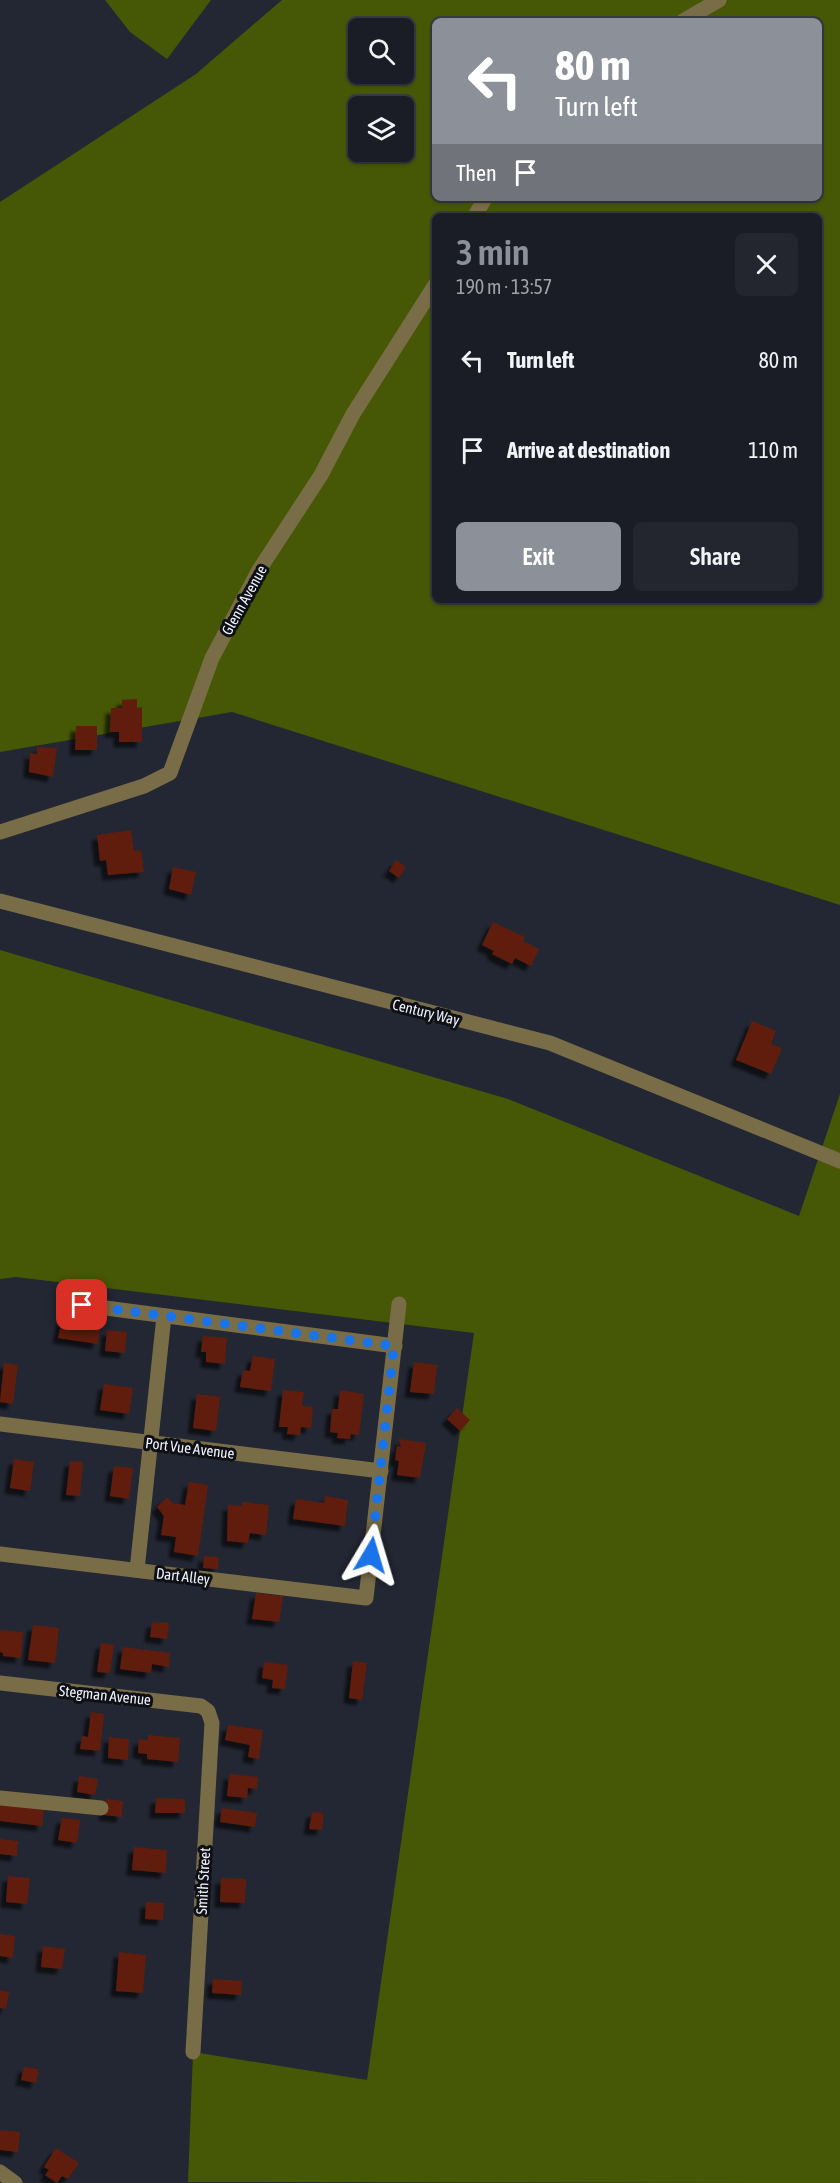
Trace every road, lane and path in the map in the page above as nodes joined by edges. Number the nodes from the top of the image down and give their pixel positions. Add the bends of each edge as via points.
1 (718, 0) edge
2 (687, 18) edge
3 (432, 290) edge
4 (0, 832) edge
5 (0, 901) edge
6 (840, 1161) edge
7 (399, 1304) dead end
8 (82, 1305) dead end
9 (164, 1316) junction
10 (394, 1346) junction
11 (0, 1425) edge
12 (150, 1443) junction
13 (381, 1471) junction
14 (0, 1554) edge
15 (137, 1570) junction
16 (0, 1683) edge
17 (208, 1711) joint
18 (0, 1798) edge
19 (101, 1808) dead end
20 (193, 2052) dead end
21 (0, 2172) edge
22 (15, 2183) edge

1 - 2 street
3 - 4 street, Glenn Avenue via 259,570 212,658 170,773 144,786
5 - 6 street, Century Way via 550,1043
7 - 10 street
8 - 9 street
9 - 10 street
9 - 12 street
10 - 13 street
11 - 12 street, Port Vue Avenue
12 - 13 street, Port Vue Avenue
12 - 15 street
13 - 15 street, Dart Alley via 366,1598
14 - 15 street, Dart Alley
16 - 17 street, Stegman Avenue via 201,1706
17 - 20 street, Smith Street via 212,1723
18 - 19 street
21 - 22 street

